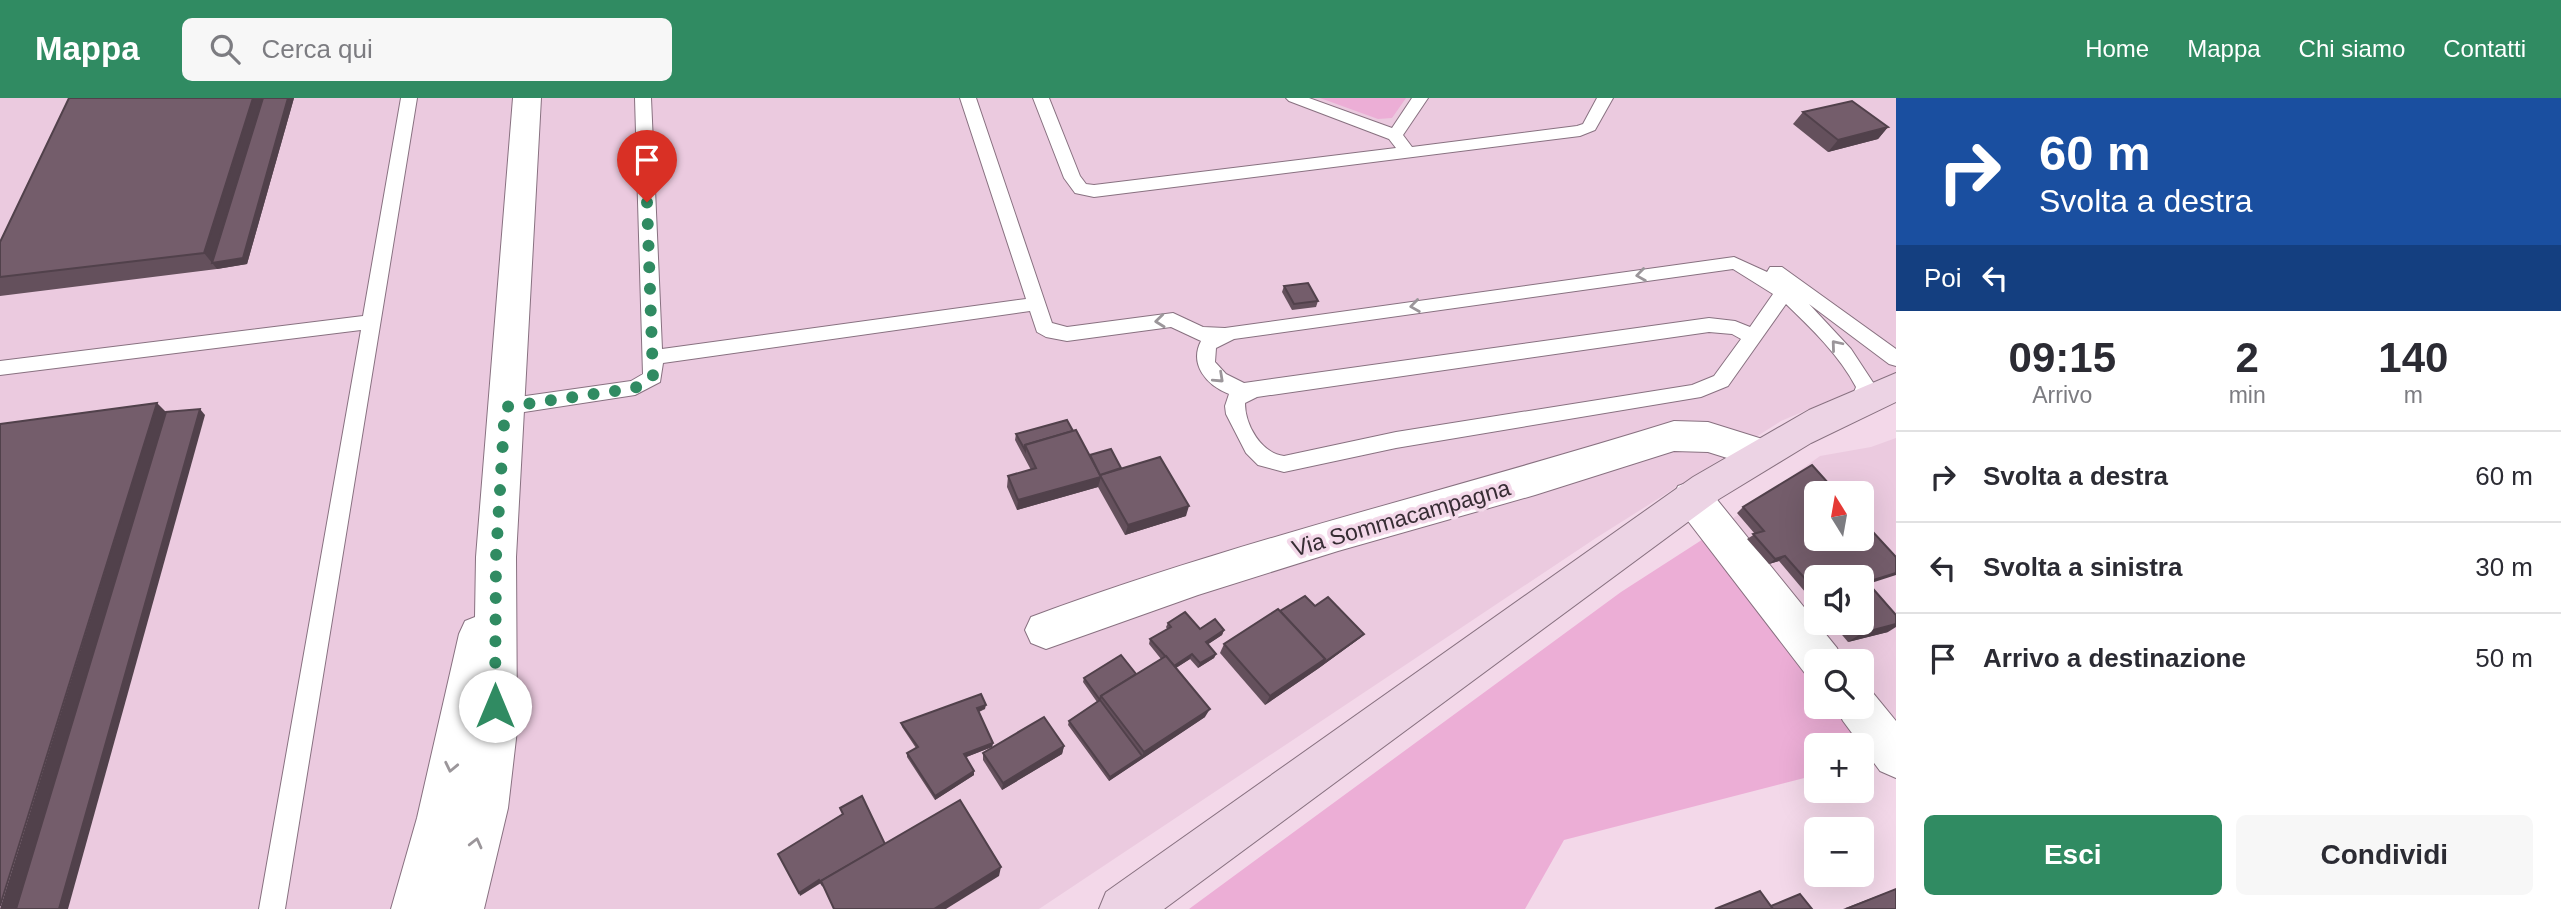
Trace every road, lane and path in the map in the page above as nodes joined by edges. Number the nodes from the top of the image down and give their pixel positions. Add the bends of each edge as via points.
1 (409, 98) edge
2 (527, 98) edge
3 (643, 98) edge
4 (968, 98) edge
5 (1041, 98) edge
6 (1294, 98) edge
7 (1420, 98) edge
8 (1605, 98) edge
9 (1395, 135) junction
10 (1408, 153) junction
11 (1721, 263) junction
12 (1783, 294) junction
13 (1035, 304) junction
14 (370, 322) junction
15 (1224, 334) junction
16 (1753, 337) junction
17 (653, 357) junction
18 (1896, 359) edge
19 (0, 368) edge
20 (1252, 390) junction
21 (1878, 394) edge
22 (505, 407) junction
23 (1759, 453) junction
24 (1692, 497) junction
25 (496, 557) junction
26 (1046, 630) dead end
27 (1812, 649) edge
28 (1867, 719) edge
29 (1896, 756) edge
30 (272, 909) edge
31 (415, 909) edge
32 (460, 909) edge
33 (1123, 909) edge

1 - 14 lane
2 - 22 street
3 - 17 lane
4 - 13 lane
5 - 10 lane via 1072,178 1087,191
6 - 9 lane
7 - 9 lane
8 - 10 lane via 1589,127 1580,131
9 - 10 lane
11 - 12 lane via 1754,269
11 -> 15 lane
11 - 18 lane via 1750,262 1776,271
12 - 16 lane
21 -> 12 lane via 1866,387 1825,331
15 -> 13 lane via 1200,334 1172,320 1060,334 1044,327
13 - 17 lane
14 - 19 lane
14 - 30 lane
15 -> 20 lane via 1206,348 1209,368 1226,386
16 - 20 lane via 1735,328 1709,325
16 - 20 lane via 1721,381 1703,390 1396,440 1284,464 1273,463 1257,452 1236,415 1236,399
17 - 22 lane via 653,377 635,388
21 - 23 street
22 - 25 street
23 - 24 street
23 - 26 street, Via Sommacampagna via 1708,437 1674,436 1198,577
24 - 27 street
24 - 33 street
25 -> 31 street via 440,818
32 -> 25 street via 485,808 495,730
28 - 29 street

